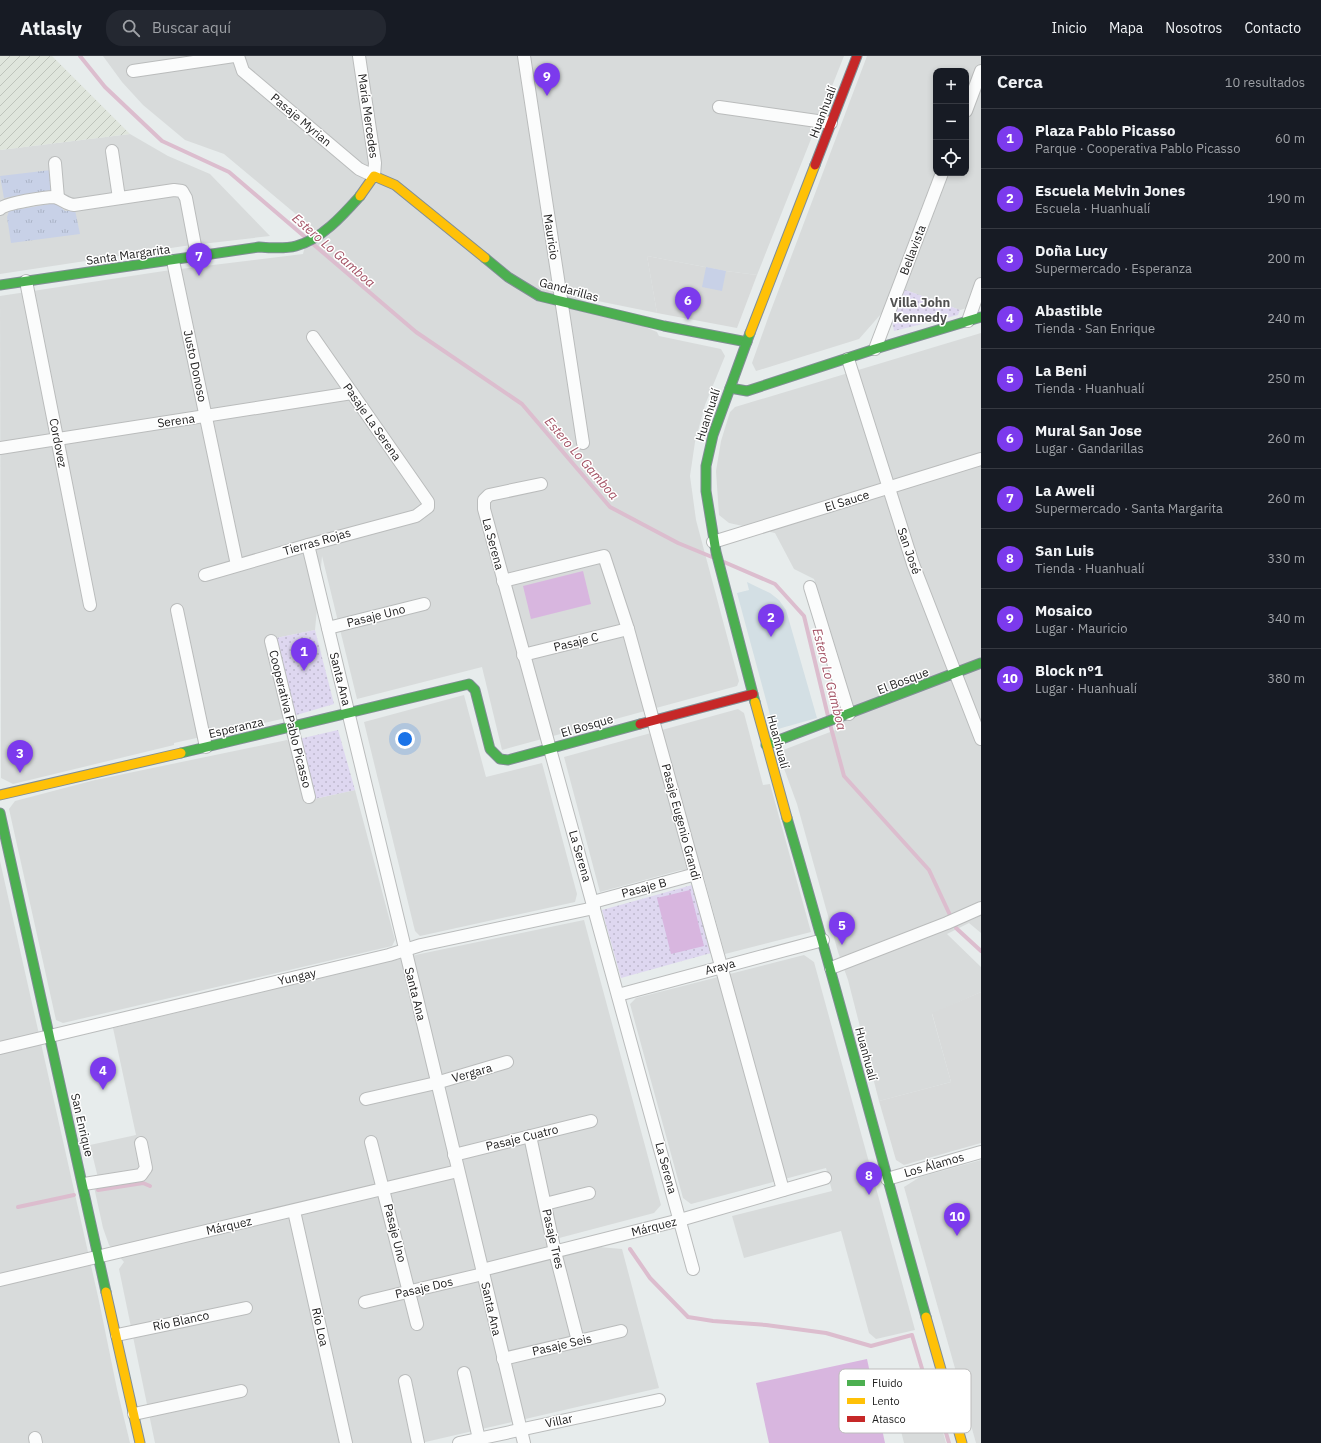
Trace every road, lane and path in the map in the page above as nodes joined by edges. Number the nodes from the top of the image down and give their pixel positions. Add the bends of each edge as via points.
1 (234, 56) edge
2 (238, 56) edge
3 (359, 56) edge
4 (524, 56) edge
5 (857, 56) edge
6 (133, 71) dead end
7 (981, 71) edge
8 (969, 104) edge
9 (719, 107) dead end
10 (831, 123) junction
11 (112, 151) dead end
12 (55, 163) dead end
13 (374, 176) junction
14 (941, 176) edge
15 (58, 198) junction
16 (119, 198) junction
17 (1, 206) edge
18 (197, 256) junction
19 (173, 261) junction
20 (26, 282) junction
21 (981, 284) edge
22 (0, 286) edge
23 (561, 302) junction
24 (981, 317) edge
25 (968, 321) junction
26 (313, 337) dead end
27 (747, 342) junction
28 (875, 349) junction
29 (848, 359) junction
30 (730, 388) junction
31 (352, 393) junction
32 (206, 416) junction
33 (57, 438) junction
34 (583, 442) dead end
35 (0, 448) edge
36 (981, 458) edge
37 (541, 484) dead end
38 (888, 489) junction
39 (428, 507) joint
40 (308, 544) junction
41 (714, 547) junction
42 (237, 565) junction
43 (205, 575) dead end
44 (503, 581) junction
45 (810, 587) dead end
46 (424, 604) dead end
47 (90, 605) dead end
48 (177, 610) dead end
49 (328, 628) junction
50 (628, 629) junction
51 (271, 641) dead end
52 (524, 655) junction
53 (981, 663) edge
54 (955, 673) junction
55 (475, 690) joint
56 (753, 694) junction
57 (349, 713) junction
58 (845, 716) junction
59 (653, 720) junction
60 (292, 727) junction
61 (981, 739) edge
62 (766, 745) junction
63 (206, 747) junction
64 (550, 749) junction
65 (0, 795) edge
66 (309, 797) dead end
67 (0, 813) edge
68 (696, 874) junction
69 (594, 905) junction
70 (976, 911) edge
71 (823, 940) junction
72 (405, 950) junction
73 (722, 966) junction
74 (831, 968) junction
75 (618, 995) junction
76 (49, 1037) junction
77 (0, 1048) edge
78 (507, 1062) dead end
79 (436, 1083) junction
80 (366, 1099) dead end
81 (591, 1121) dead end
82 (530, 1136) junction
83 (371, 1142) dead end
84 (141, 1143) dead end
85 (981, 1152) edge
86 (454, 1155) junction
87 (458, 1171) junction
88 (825, 1178) dead end
89 (887, 1179) junction
90 (84, 1184) junction
91 (384, 1188) junction
92 (783, 1190) junction
93 (589, 1193) dead end
94 (545, 1204) junction
95 (294, 1211) junction
96 (680, 1220) junction
97 (555, 1252) junction
98 (98, 1257) junction
99 (693, 1269) dead end
100 (483, 1272) junction
101 (0, 1280) edge
102 (410, 1292) junction
103 (365, 1302) dead end
104 (246, 1308) dead end
105 (417, 1324) dead end
106 (621, 1331) dead end
107 (117, 1335) junction
108 (578, 1341) junction
109 (503, 1359) junction
110 (941, 1369) edge
111 (464, 1373) dead end
112 (405, 1381) dead end
113 (241, 1391) dead end
114 (659, 1400) dead end
115 (134, 1414) junction
116 (521, 1429) junction
117 (959, 1433) edge
118 (479, 1438) junction
119 (140, 1443) edge
120 (346, 1443) edge
121 (418, 1443) edge
122 (459, 1443) edge
123 (524, 1443) edge
124 (962, 1443) edge

1 - 6 street
2 - 13 street, Pasaje Myrian via 243,71 359,169
3 - 13 street, María Mercedes via 375,163
4 - 23 street, Mauricio
5 - 10 street, Huanhualí
7 - 8 street
9 - 10 street
10 - 27 street, Huanhualí
11 - 16 street
12 - 15 street
13 - 18 street, Santa Margarita via 363,194 318,235 297,245 282,248 259,247
13 - 23 street, Gandarillas via 395,185 521,287 539,296
14 - 28 street, Bellavista
15 - 16 street via 66,204 74,205
15 - 17 street
16 - 18 street via 182,191 186,198
18 - 19 street, Santa Margarita
19 - 20 street, Santa Margarita
19 - 32 street, Justo Donoso
20 - 22 street, Santa Margarita
20 - 33 street, Cordovez
21 - 25 street
23 - 27 street, Gandarillas
23 - 34 street, Mauricio
24 - 25 street
25 - 28 street
26 - 31 street, Pasaje La Serena
27 - 30 street, Huanhualí
28 - 29 street
29 - 30 street via 747,391
29 - 38 street, San José
30 - 41 street, Huanhualí via 713,435 706,466 706,491
31 - 32 street, Serena
31 - 39 street, Pasaje La Serena via 428,502
32 - 33 street, Serena
32 - 42 street, Justo Donoso
33 - 35 street, Serena
33 - 47 street, Cordovez
36 - 38 street, El Sauce
37 - 44 street, La Serena via 489,495 484,500 484,509
38 - 41 street, El Sauce
38 - 54 street, San José via 912,564
39 - 40 street, Tierras Rojas via 416,516
40 - 42 street, Tierras Rojas
40 - 49 street, Santa Ana
41 - 56 street, Huanhualí
42 - 43 street, Tierras Rojas
44 - 50 street, Pasaje Eugenio Grandi via 604,556
44 - 52 street, La Serena
45 - 58 street
46 - 49 street, Pasaje Uno
48 - 63 street
49 - 57 street, Santa Ana
50 - 52 street, Pasaje C
50 - 59 street, Pasaje Eugenio Grandi
51 - 60 street, Cooperativa Pablo Picasso
52 - 64 street, La Serena
53 - 54 street, El Bosque
54 - 58 street, El Bosque
54 - 61 street, San José
55 - 57 street, Esperanza via 469,684 458,685
55 - 64 street, El Bosque via 490,749 494,755 508,760
56 - 59 street, El Bosque
56 - 62 street, Huanhualí
57 - 60 street, Esperanza
57 - 72 street, Santa Ana
58 - 62 street, El Bosque
59 - 64 street, El Bosque
59 - 68 street, Pasaje Eugenio Grandi
60 - 63 street, Esperanza
60 - 66 street, Cooperativa Pablo Picasso
62 - 71 street, Huanhualí
63 - 65 street, Esperanza
64 - 69 street, La Serena
67 - 76 street, San Enrique
68 - 69 street, Pasaje B
68 - 73 street, Pasaje Eugenio Grandi
69 - 72 street, Yungay
69 - 75 street, La Serena
70 - 74 street
71 - 73 street, Araya
71 - 74 street, Huanhualí
72 - 76 street, Yungay
72 - 79 street, Santa Ana
73 - 75 street, Araya
73 - 92 street, Pasaje Eugenio Grandi
74 - 89 street, Huanhualí
75 - 96 street, La Serena
76 - 77 street, Yungay
76 - 90 street, San Enrique
78 - 79 street, Vergara
79 - 80 street, Vergara
79 - 86 street, Santa Ana
81 - 82 street, Pasaje Cuatro
82 - 86 street, Pasaje Cuatro
82 - 94 street, Pasaje Tres
83 - 91 street, Pasaje Uno
84 - 90 street via 146,1168 141,1175
85 - 89 street, Los Álamos
86 - 87 street, Santa Ana
87 - 91 street, Márquez
87 - 100 street, Santa Ana
88 - 92 street, Márquez
89 - 110 street, Huanhualí
90 - 98 street, San Enrique
91 - 95 street, Márquez
91 - 102 street, Pasaje Uno
92 - 96 street, Márquez
93 - 94 street
94 - 97 street, Pasaje Tres
95 - 98 street, Márquez
95 - 120 street, Río Loa
96 - 97 street, Márquez
96 - 99 street, La Serena
97 - 100 street, Márquez
97 - 108 street, Pasaje Tres
98 - 101 street, Márquez
98 - 107 street, San Enrique
100 - 102 street, Pasaje Dos
100 - 109 street, Santa Ana
102 - 103 street, Pasaje Dos
102 - 105 street, Pasaje Uno
104 - 107 street, Río Blanco
106 - 108 street, Pasaje Seis
107 - 115 street, San Enrique
108 - 109 street, Pasaje Seis
109 - 116 street, Santa Ana
111 - 118 street
112 - 121 street
113 - 115 street
114 - 116 street, Villar
115 - 119 street, San Enrique
116 - 118 street, Villar
116 - 123 street, Santa Ana
117 - 124 street, Huanhualí
118 - 122 street, Villar

